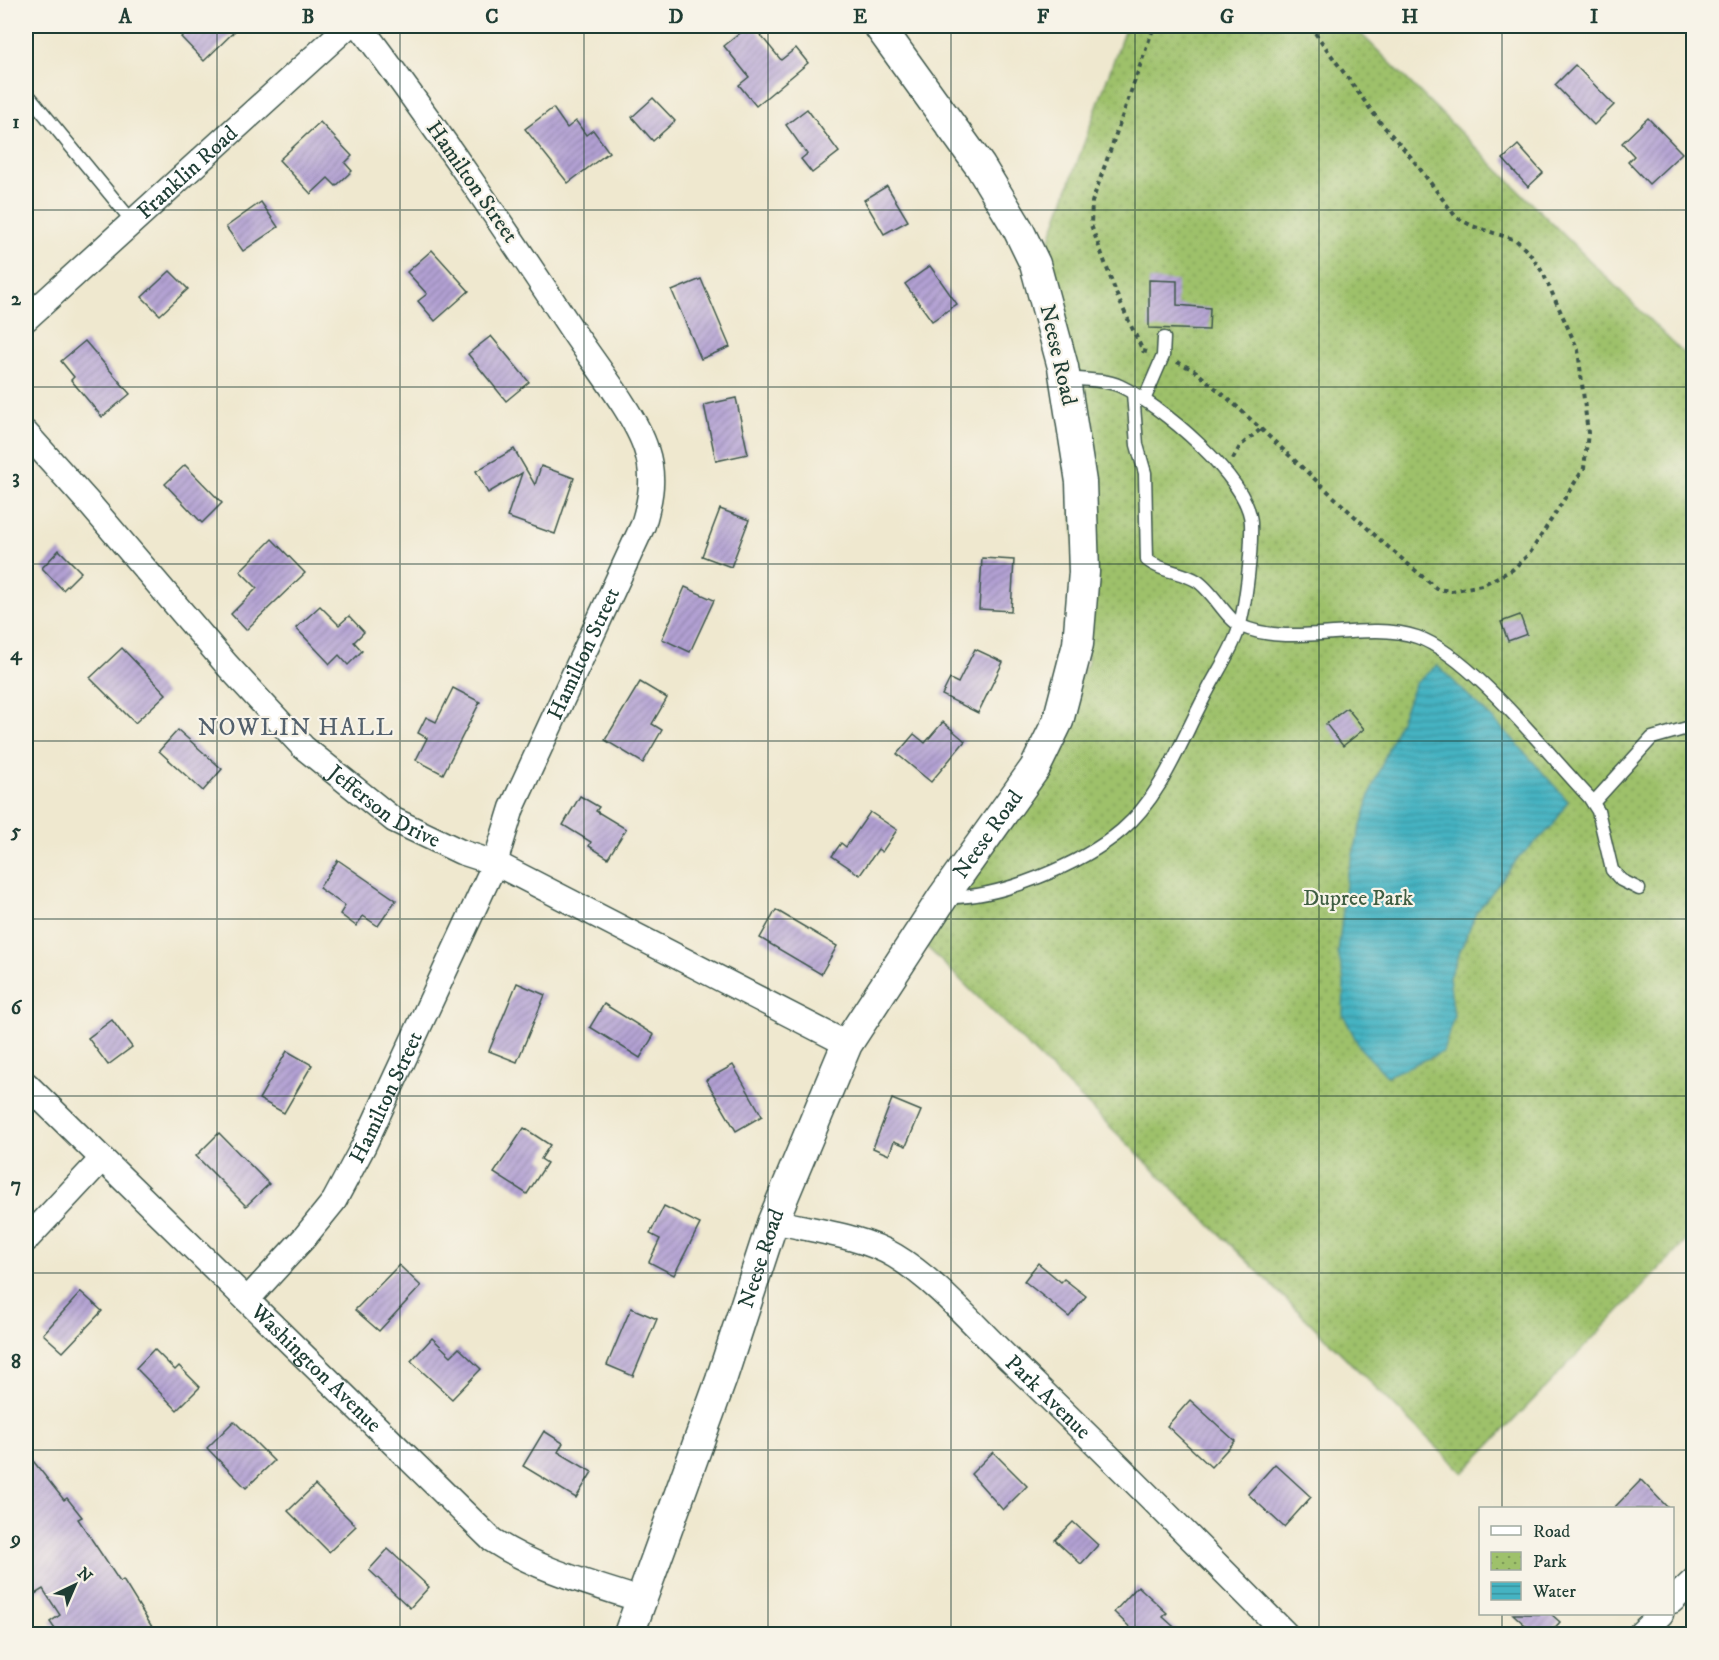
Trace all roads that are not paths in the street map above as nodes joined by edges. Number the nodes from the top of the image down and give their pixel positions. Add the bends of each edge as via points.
1 (348, 26) edge
2 (360, 26) edge
3 (879, 26) edge
4 (26, 92) edge
5 (132, 221) junction
6 (26, 319) edge
7 (1164, 338) dead end
8 (1065, 378) junction
9 (1139, 396) junction
10 (26, 433) edge
11 (1239, 625) junction
12 (1694, 726) edge
13 (1593, 803) junction
14 (495, 863) junction
15 (1639, 889) dead end
16 (943, 897) junction
17 (847, 1044) junction
18 (26, 1084) edge
19 (102, 1159) junction
20 (773, 1221) junction
21 (26, 1240) edge
22 (247, 1300) junction
23 (1694, 1580) edge
24 (1674, 1599) edge
25 (641, 1600) junction
26 (1660, 1615) edge
27 (629, 1635) edge
28 (1286, 1635) edge
29 (1640, 1635) edge

1 - 5 street, Franklin Road
2 - 14 street, Hamilton Street via 487,203 626,410 646,447 652,479 643,525 517,798
3 - 8 street, Neese Road via 974,157 1018,229 1035,264
4 - 5 lane
5 - 6 street, Franklin Road
7 - 9 lane via 1163,356
8 - 9 lane via 1117,384
8 - 16 street, Neese Road via 1081,483 1084,572 1078,644 1058,721 1035,768
9 - 11 lane via 1227,473 1246,503 1251,522
9 - 11 lane via 1137,445 1145,472 1147,560 1157,568 1195,579
10 - 14 street, Jefferson Drive via 303,747 394,820 461,852
11 - 13 lane via 1265,633 1386,632 1417,637 1472,673
11 - 16 lane via 1151,798 1122,830 1085,856 1056,869 968,898
12 - 13 lane via 1652,738
13 - 15 lane via 1599,811 1612,870
14 - 17 street, Jefferson Drive
14 - 22 street, Hamilton Street via 364,1145 334,1201
16 - 17 street, Neese Road
17 - 20 street, Neese Road
18 - 19 street, Washington Avenue
19 - 21 street
19 - 22 street, Washington Avenue
20 - 25 street, Neese Road via 722,1380
20 - 28 street, Park Avenue via 867,1244 894,1256 933,1286 1106,1452
22 - 25 street, Washington Avenue via 492,1540 550,1572
23 - 24 street
25 - 27 street, Neese Road
26 - 29 street

